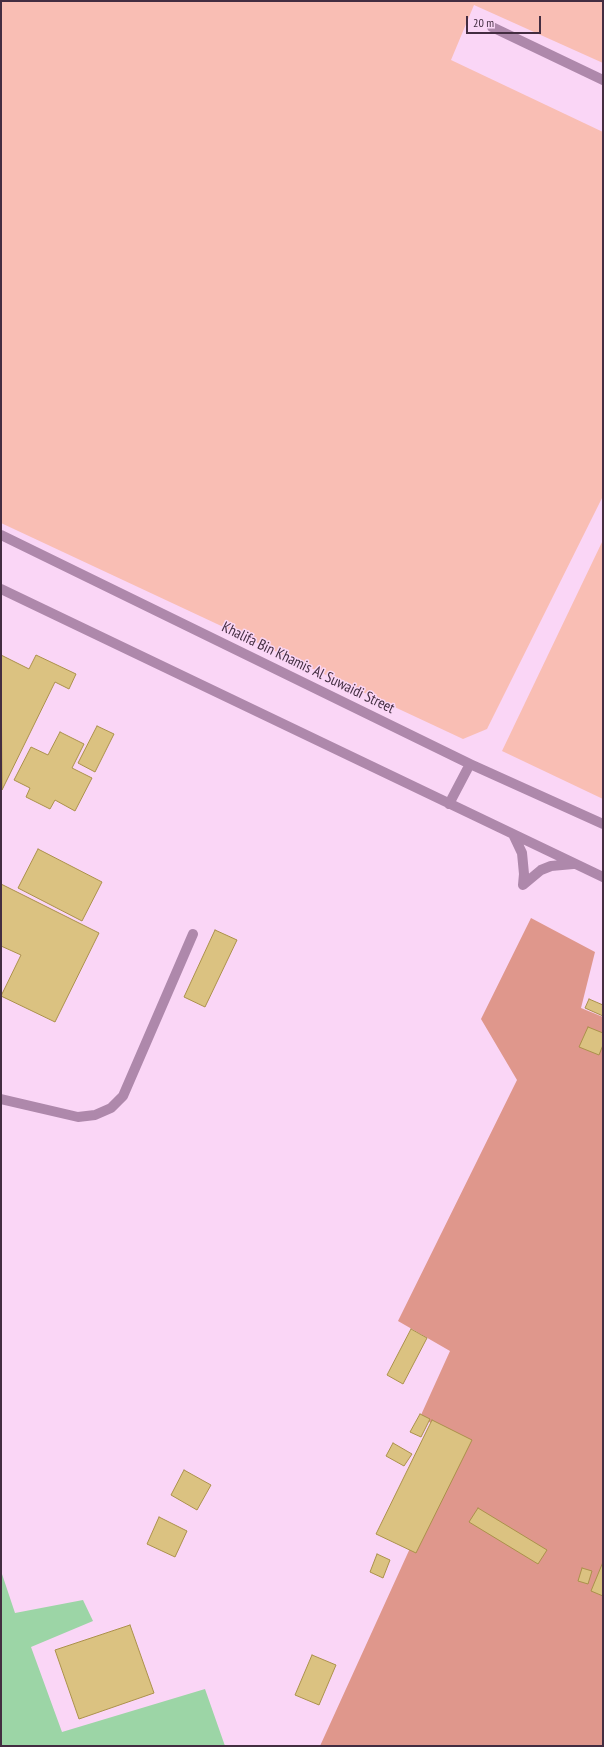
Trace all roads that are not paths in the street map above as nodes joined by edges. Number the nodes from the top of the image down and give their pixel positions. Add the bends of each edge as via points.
1 (492, 27) dead end
2 (603, 80) edge
3 (1, 535) edge
4 (1, 589) edge
5 (470, 764) junction
6 (449, 804) junction
7 (603, 824) edge
8 (513, 834) junction
9 (575, 864) junction
10 (603, 877) edge
11 (193, 934) dead end
12 (1, 1099) edge

1 - 2 lane
3 - 5 lane, Khalifa Bin Khamis Al Suwaidi Street
4 - 6 lane
5 - 6 lane
5 - 7 lane, Khalifa Bin Khamis Al Suwaidi Street
6 - 8 lane
8 - 9 lane
8 - 9 lane via 522,853 523,885 541,870 552,866
9 - 10 lane
11 - 12 lane via 126,1090 111,1108 95,1115 78,1117

